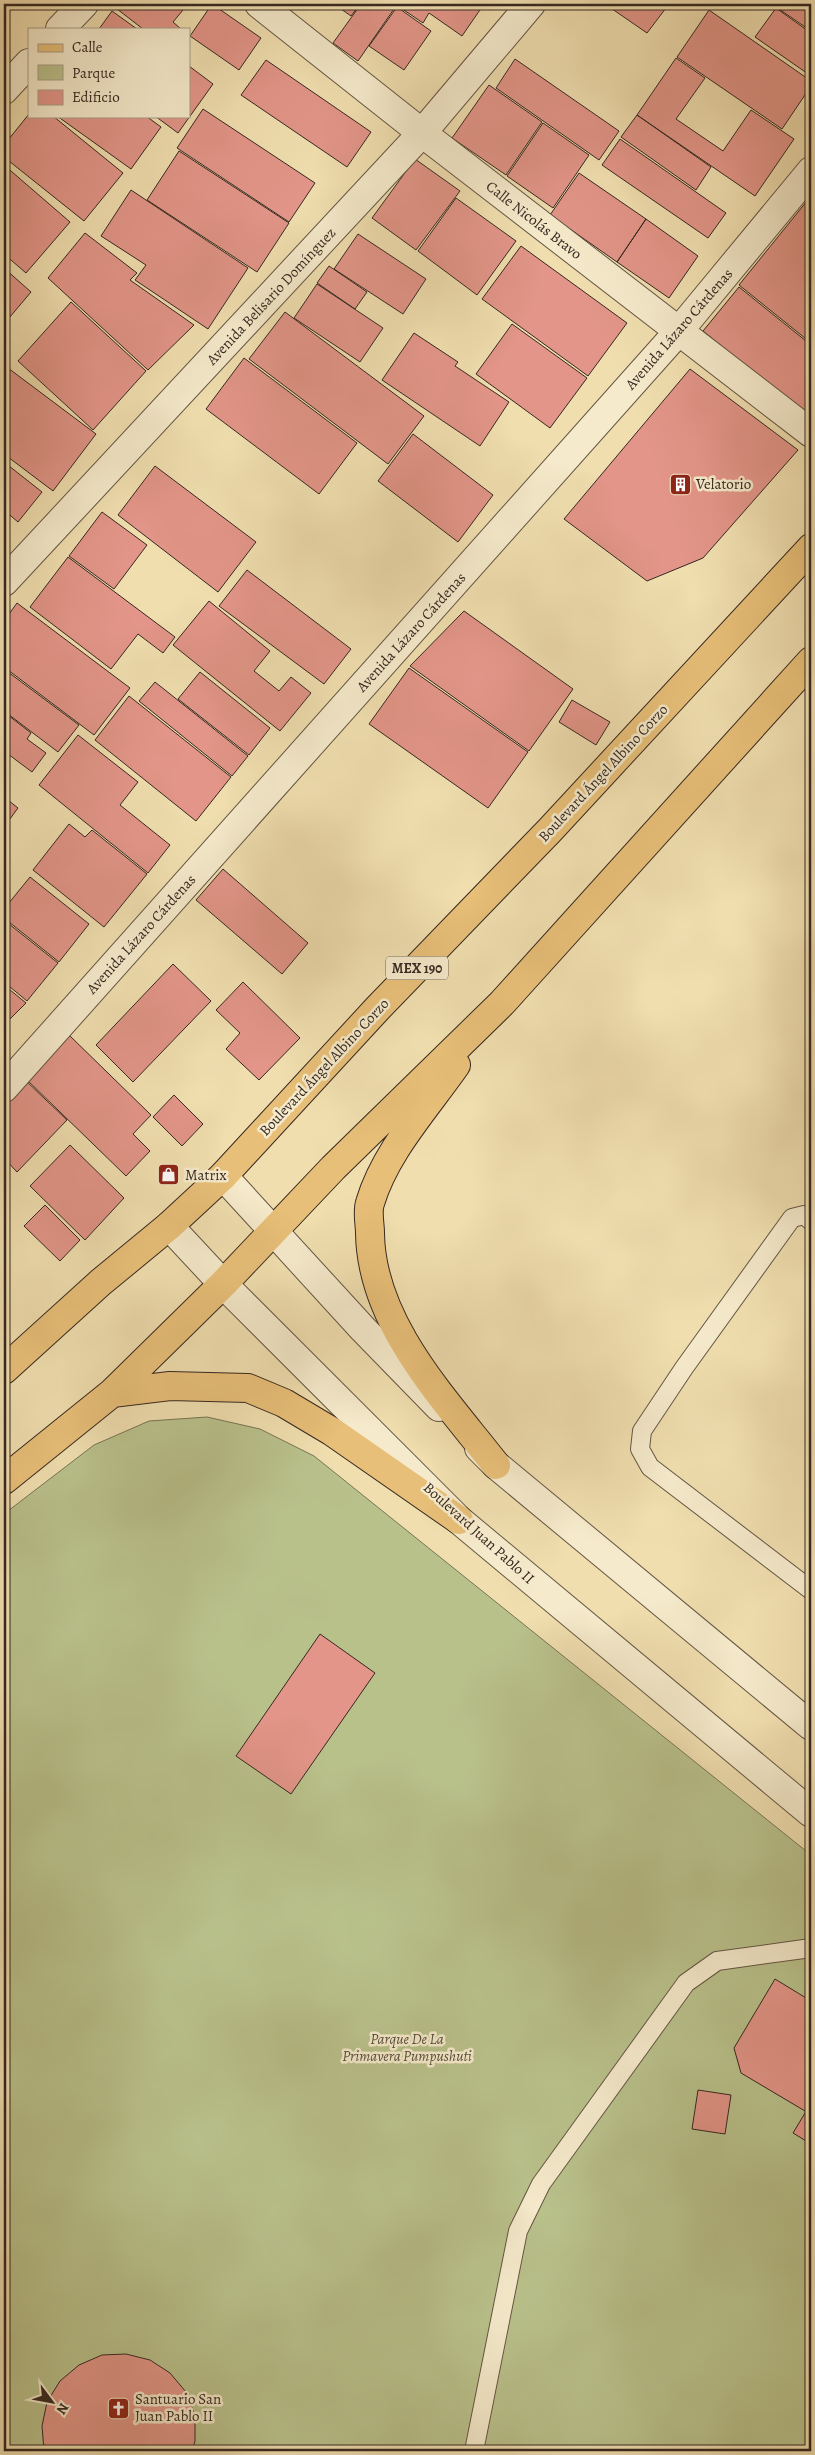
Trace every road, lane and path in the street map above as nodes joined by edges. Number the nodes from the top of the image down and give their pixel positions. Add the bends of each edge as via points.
1 (84, 4) edge
2 (259, 4) edge
3 (531, 4) edge
4 (61, 28) edge
5 (28, 64) edge
6 (4, 90) edge
7 (422, 133) junction
8 (811, 171) edge
9 (678, 332) junction
10 (811, 433) edge
11 (811, 548) edge
12 (4, 582) edge
13 (811, 660) edge
14 (502, 1003) junction
15 (4, 1088) edge
16 (223, 1176) junction
17 (811, 1221) edge
18 (169, 1226) junction
19 (273, 1229) junction
20 (223, 1284) junction
21 (4, 1370) edge
22 (112, 1393) junction
23 (496, 1465) junction
24 (4, 1480) edge
25 (459, 1520) junction
26 (811, 1590) edge
27 (811, 1726) edge
28 (811, 1813) edge
29 (811, 1948) edge
30 (474, 2451) edge

1 - 4 street
2 - 7 street, Calle Nicolás Bravo
3 - 7 street, Avenida Belisario Domínguez
5 - 6 street
7 - 9 street, Calle Nicolás Bravo
7 - 12 street, Avenida Belisario Domínguez
8 - 9 street, Avenida Lázaro Cárdenas
9 - 10 street, Calle Nicolás Bravo
9 - 15 street, Avenida Lázaro Cárdenas
11 - 16 main road, Boulevard Ángel Albino Corzo / MEX 190
13 - 14 main road
14 - 19 main road
14 - 23 main road via 391,1156 369,1204 370,1253 381,1297 413,1358
16 - 18 main road, Boulevard Ángel Albino Corzo / MEX 190
16 - 19 street
17 - 26 lane via 804,1215 792,1218 642,1431 640,1450 650,1467
18 - 20 street, Boulevard Juan Pablo II
18 - 21 main road, Boulevard Ángel Albino Corzo / MEX 190 via 101,1282
19 - 20 main road
19 - 23 street via 363,1329
20 - 22 main road
20 - 25 street, Boulevard Juan Pablo II
22 - 24 main road
22 - 25 main road via 170,1386 248,1388 284,1403 331,1431
23 - 27 street
25 - 28 street, Boulevard Juan Pablo II
29 - 30 lane via 717,1961 686,1983 541,2184 518,2231

